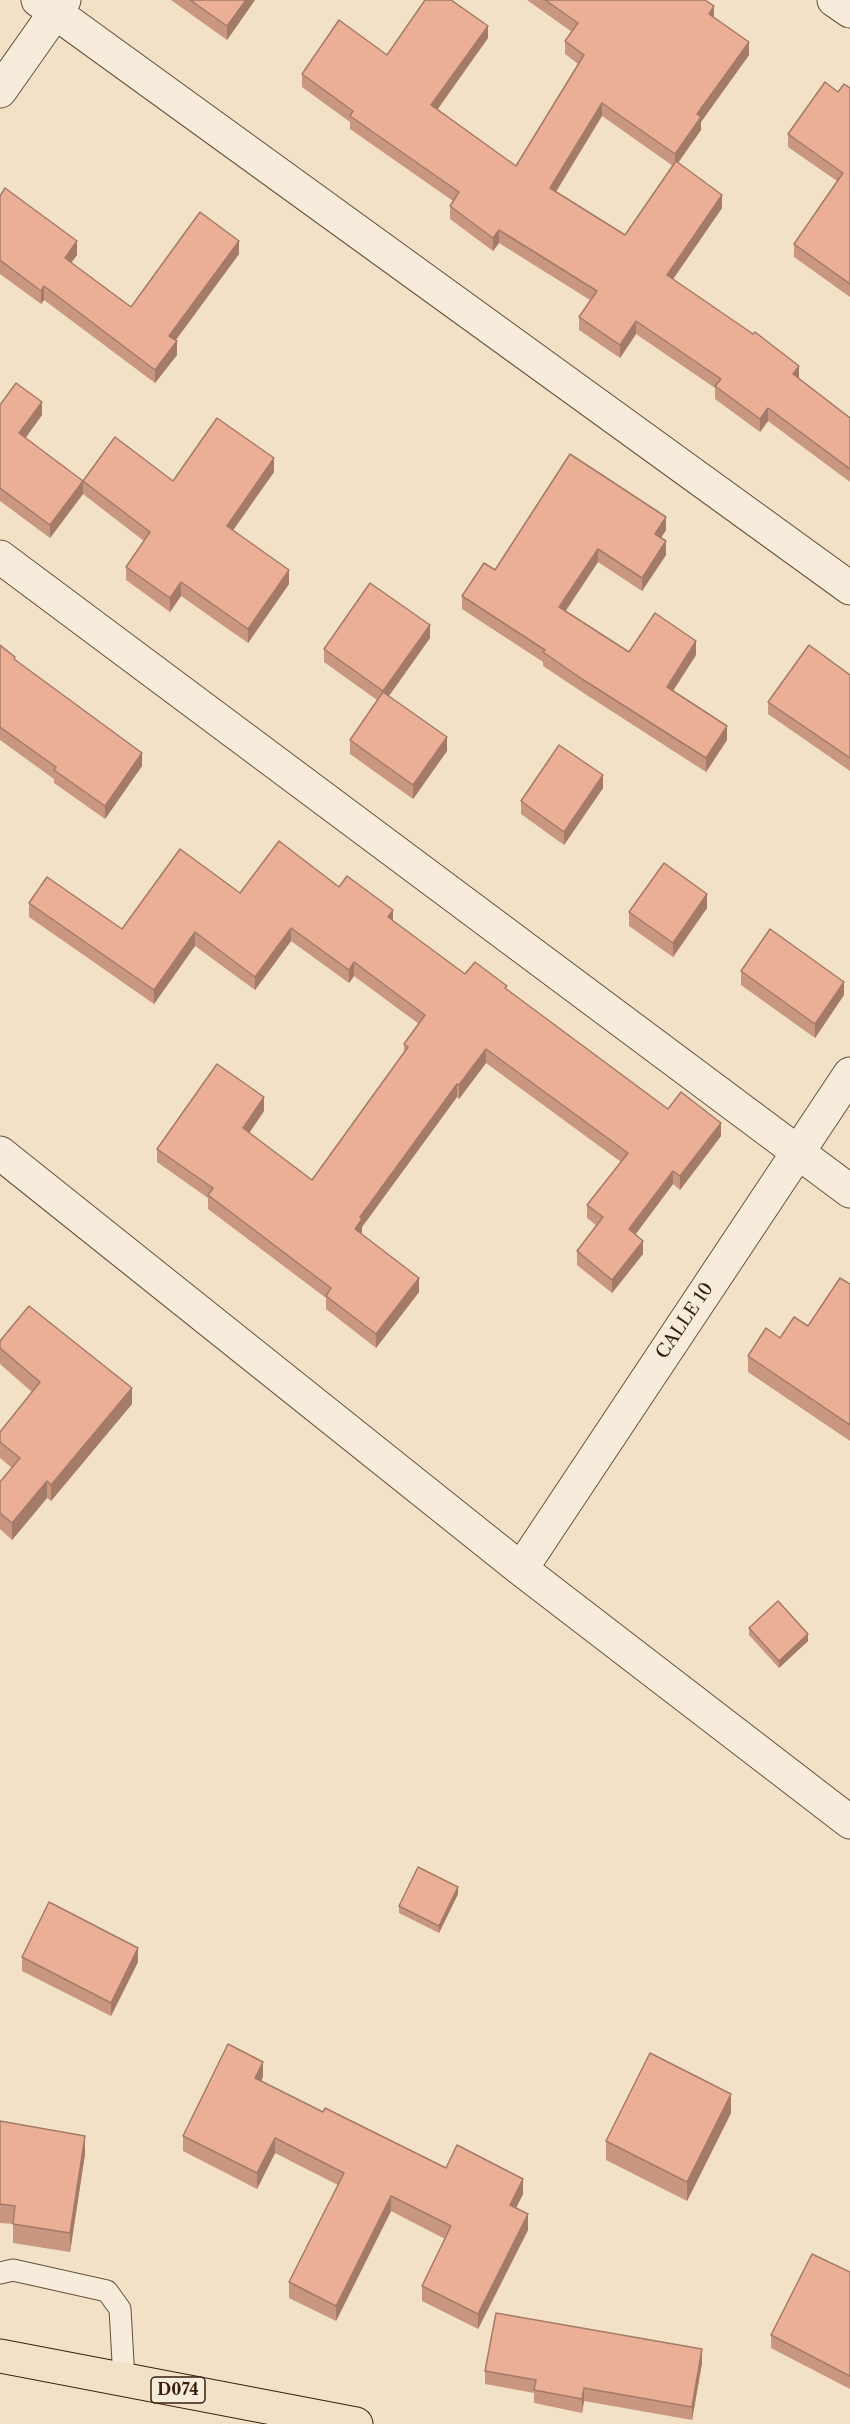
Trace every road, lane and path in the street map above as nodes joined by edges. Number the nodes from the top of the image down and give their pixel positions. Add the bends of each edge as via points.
1 (834, 0) edge
2 (52, 4) edge
3 (850, 11) edge
4 (0, 91) edge
5 (0, 557) edge
6 (850, 588) edge
7 (850, 1074) edge
8 (0, 1153) edge
9 (796, 1153) junction
10 (850, 1191) edge
11 (520, 1569) junction
12 (850, 1822) edge
13 (0, 2273) edge
14 (0, 2356) edge
15 (124, 2380) junction
16 (356, 2424) edge

1 - 3 street
2 - 4 street
2 - 6 street
5 - 9 street
7 - 9 street, CALLE 10
8 - 11 street
9 - 10 street
9 - 11 street, CALLE 10
11 - 12 street
13 - 15 lane via 13,2270 107,2291 120,2309
14 - 15 main road, D074
15 - 16 main road, D074

